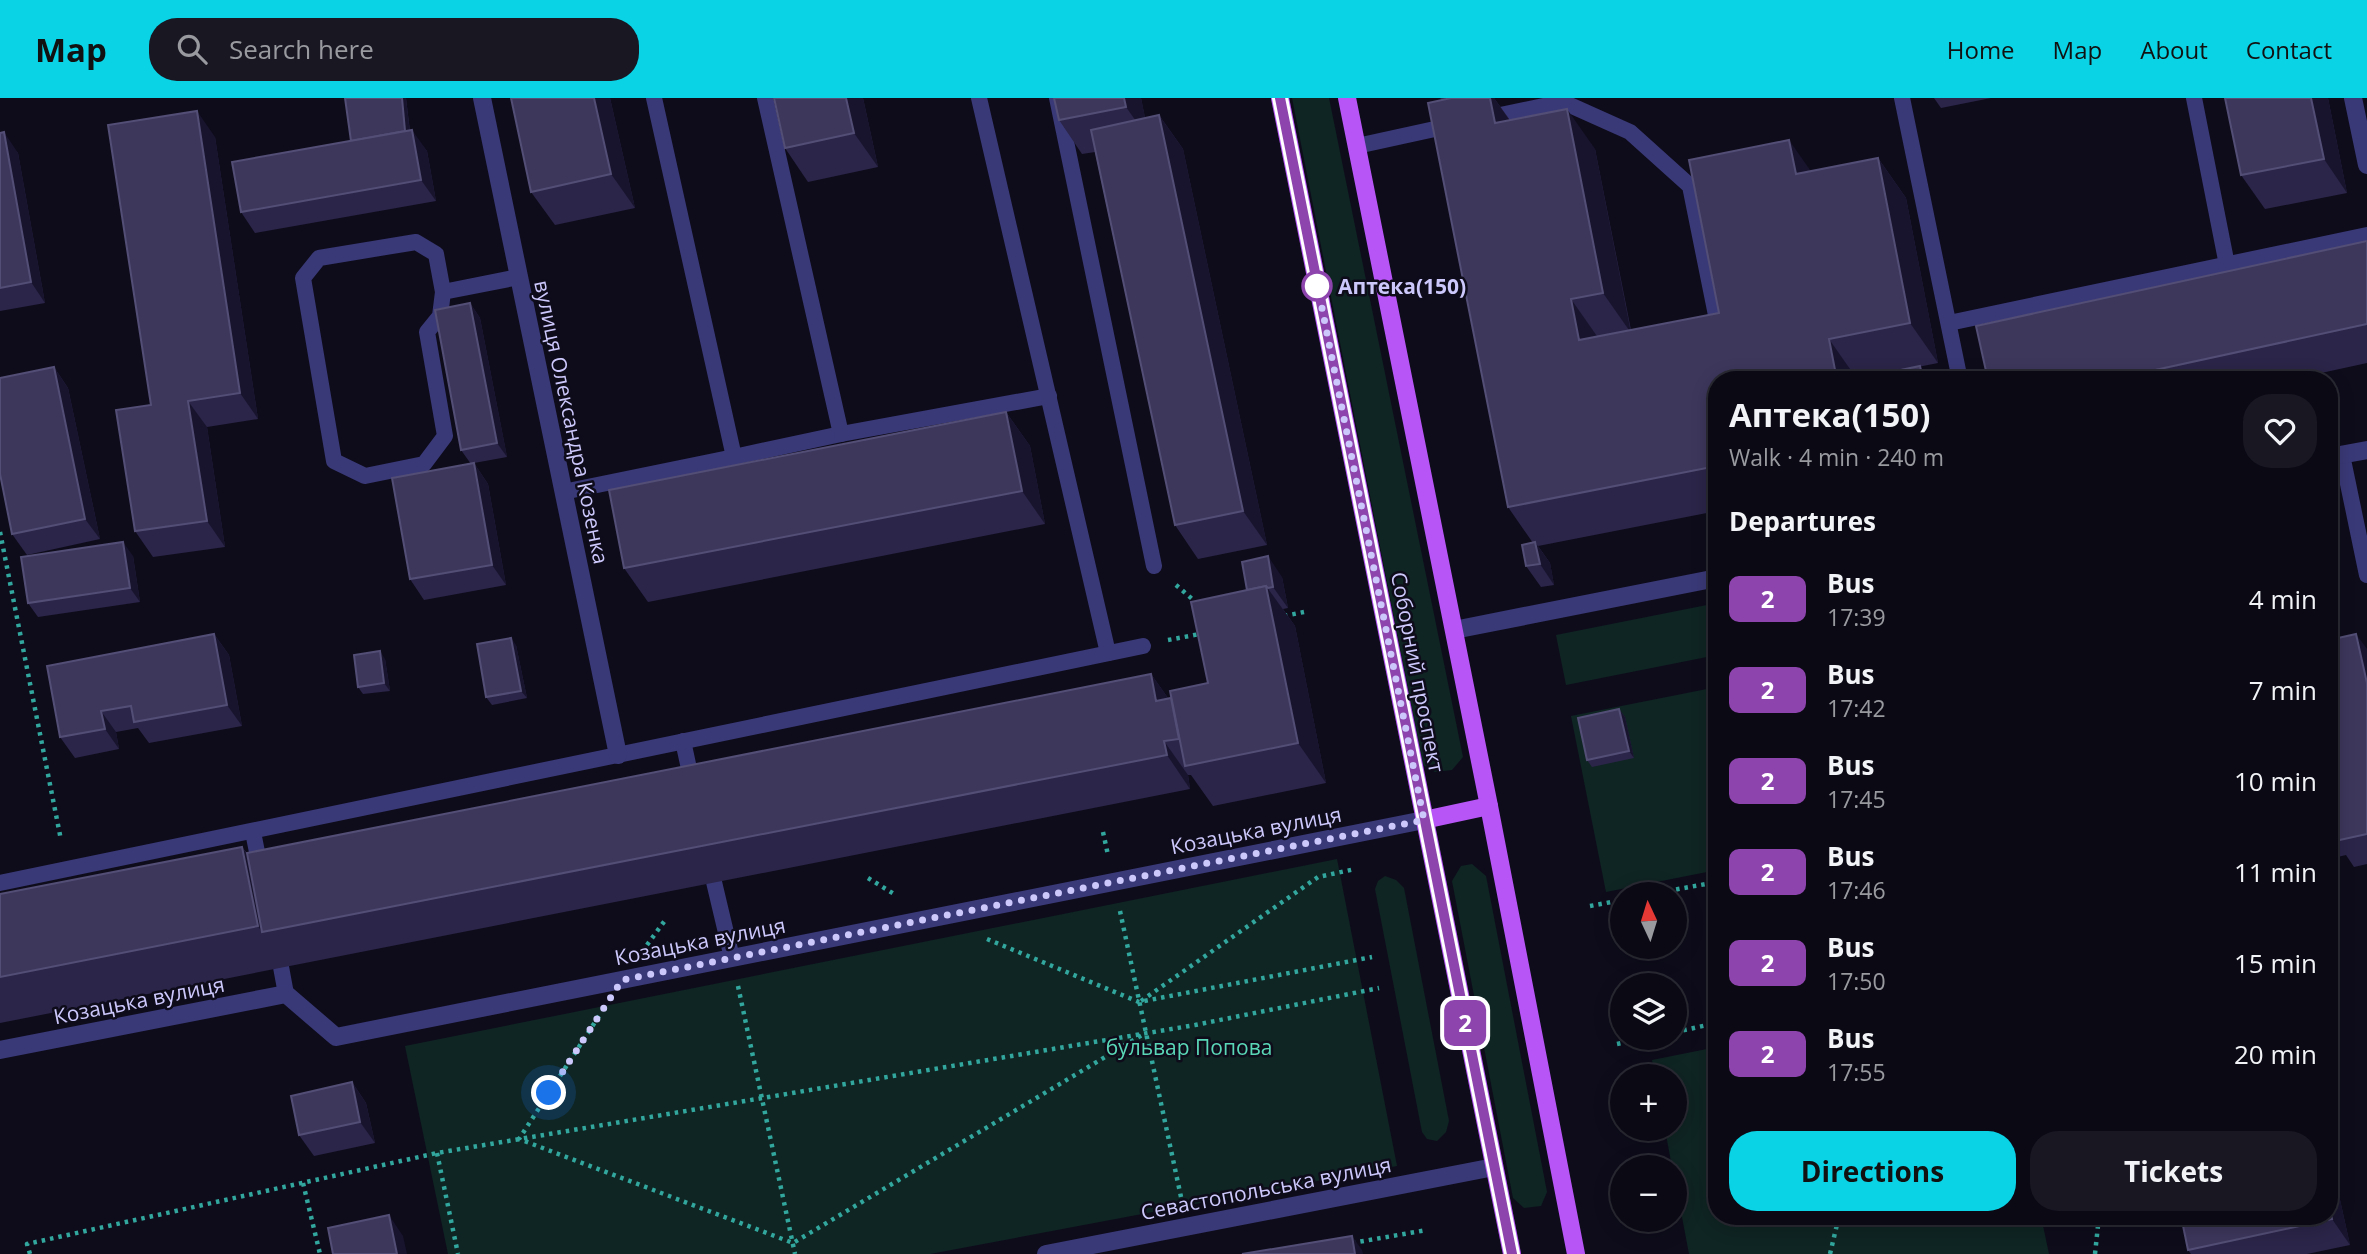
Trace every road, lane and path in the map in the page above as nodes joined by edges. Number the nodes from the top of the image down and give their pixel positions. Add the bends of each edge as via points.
1 (482, 98) edge
2 (654, 98) edge
3 (765, 98) edge
4 (979, 98) edge
5 (1057, 98) edge
6 (1280, 98) edge
7 (1347, 98) edge
8 (1902, 98) edge
9 (2194, 98) edge
10 (2353, 98) edge
11 (1563, 100) edge
12 (1357, 146) junction
13 (2367, 165) edge
14 (2367, 235) edge
15 (2227, 265) junction
16 (519, 277) junction
17 (443, 292) junction
18 (1949, 323) junction
19 (1721, 345) edge
20 (1958, 371) edge
21 (1049, 396) junction
22 (841, 434) junction
23 (2367, 450) edge
24 (2338, 456) edge
25 (734, 457) junction
26 (2338, 464) edge
27 (563, 492) junction
28 (0, 532) edge
29 (1154, 566) joint
30 (2367, 575) edge
31 (1708, 580) edge
32 (1206, 610) edge
33 (1304, 612) dead end
34 (1279, 617) dead end
35 (1454, 630) junction
36 (1203, 633) edge
37 (1143, 646) joint
38 (1108, 653) junction
39 (683, 741) junction
40 (618, 755) junction
41 (697, 803) edge
42 (1489, 806) junction
43 (1424, 820) junction
44 (253, 832) junction
45 (1103, 832) dead end
46 (66, 869) junction
47 (1355, 869) dead end
48 (868, 878) dead end
49 (714, 882) edge
50 (1113, 882) junction
51 (0, 883) edge
52 (1708, 884) edge
53 (1687, 887) edge
54 (265, 888) edge
55 (1610, 902) edge
56 (1590, 906) dead end
57 (936, 917) junction
58 (666, 919) dead end
59 (987, 939) dead end
60 (1372, 957) dead end
61 (732, 958) junction
62 (281, 967) edge
63 (622, 980) junction
64 (1379, 988) dead end
65 (286, 994) junction
66 (1139, 1002) junction
67 (1708, 1025) edge
68 (1687, 1029) edge
69 (1146, 1033) junction
70 (0, 1050) edge
71 (762, 1098) junction
72 (519, 1139) junction
73 (437, 1153) junction
74 (1494, 1167) junction
75 (303, 1183) junction
76 (1183, 1206) dead end
77 (1837, 1225) edge
78 (2098, 1225) edge
79 (1427, 1230) dead end
80 (793, 1243) junction
81 (1345, 1245) edge
82 (30, 1254) edge
83 (320, 1254) edge
84 (458, 1254) edge
85 (795, 1254) edge
86 (1046, 1254) edge
87 (1512, 1254) edge
88 (1576, 1254) edge
89 (1830, 1254) edge
90 (2095, 1254) edge

1 - 16 street, вулиця Олександра Козенка
2 - 25 lane
3 - 22 lane
4 - 21 lane
5 - 29 lane
6 - 43 main road, Соборний проспект
7 - 12 main road, Соборний проспект
8 - 18 lane
9 - 15 lane
10 - 13 street
11 - 12 lane
11 - 19 lane via 1630,132 1690,186
12 - 35 main road, Соборний проспект
14 - 15 lane
15 - 18 lane
16 - 17 lane
16 - 27 street, вулиця Олександра Козенка
17 - 17 lane via 436,254 416,242 319,258 303,278 334,461 365,476 424,464 445,436 427,332 440,316
18 - 20 lane
21 - 22 lane
21 - 38 lane
22 - 25 lane
23 - 24 street
25 - 27 lane
26 - 30 lane
27 - 40 street, вулиця Олександра Козенка
28 - 46 path
29 - 32 path
31 - 35 street
33 - 34 path
35 - 42 main road, Соборний проспект
36 - 37 path
37 - 38 lane
38 - 39 lane
39 - 40 lane
39 - 41 lane
40 - 44 lane
42 - 43 main road
42 - 88 main road, Соборний проспект
43 - 50 street, Козацька вулиця
43 - 74 main road, Соборний проспект
44 - 46 lane
44 - 54 lane
45 - 50 path
46 - 51 lane
47 - 66 path via 1318,877
48 - 57 path
49 - 61 lane
50 - 57 street, Козацька вулиця
50 - 66 path
52 - 53 path
55 - 56 path
57 - 61 street, Козацька вулиця
58 - 63 path
59 - 66 path
60 - 66 path
61 - 63 street, Козацька вулиця
61 - 71 path
62 - 65 lane
63 - 65 street, Козацька вулиця via 336,1037
63 - 72 path
64 - 69 path
65 - 70 street, Козацька вулиця
66 - 69 path
67 - 68 path
69 - 71 path
69 - 76 path
69 - 80 path
71 - 72 path
71 - 80 path
72 - 73 path
72 - 80 path
73 - 75 path
73 - 84 path
74 - 86 street, Севастопольська вулиця
74 - 87 main road, Соборний проспект
75 - 82 path via 27,1244
75 - 83 path
77 - 89 path
78 - 90 path
79 - 81 path
80 - 85 path

